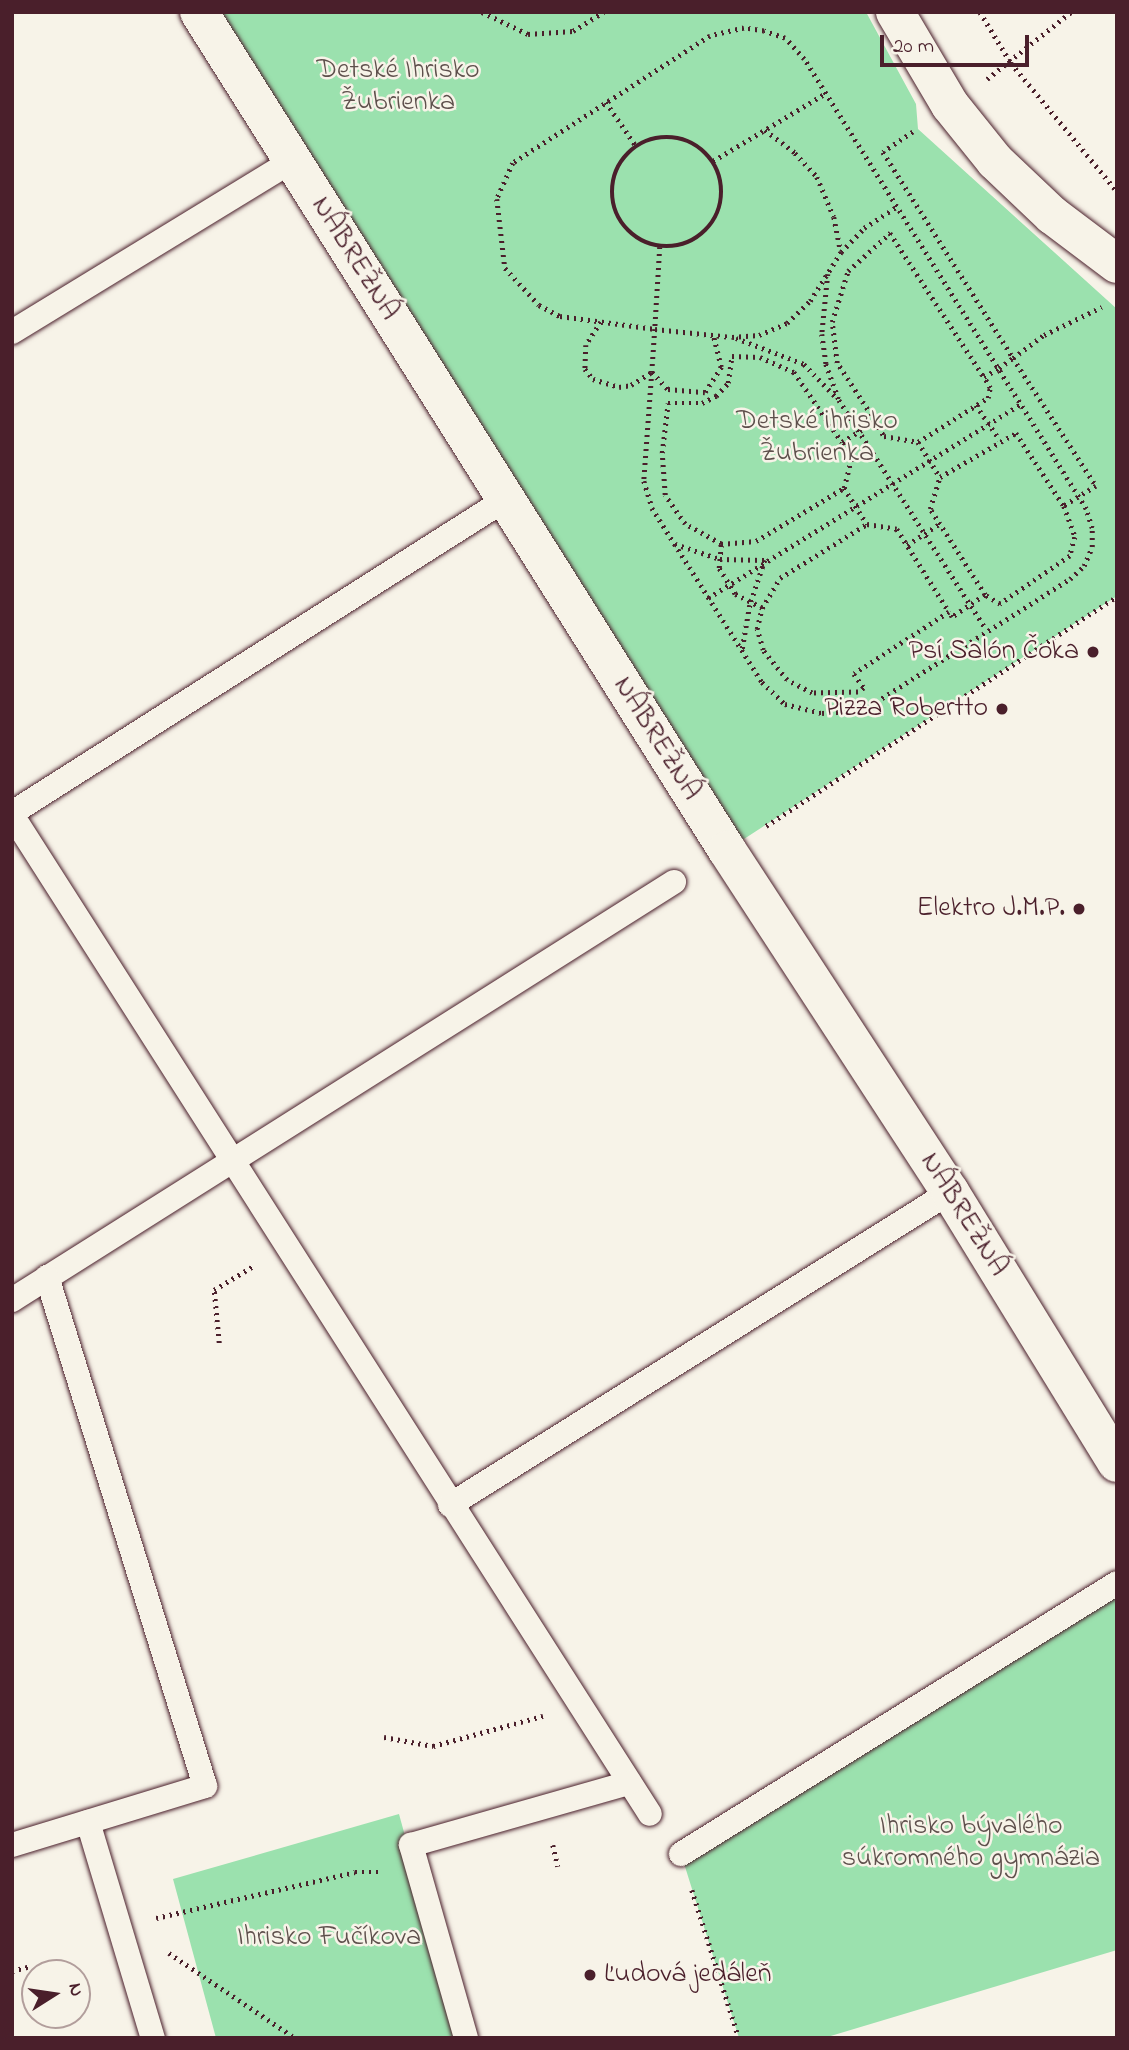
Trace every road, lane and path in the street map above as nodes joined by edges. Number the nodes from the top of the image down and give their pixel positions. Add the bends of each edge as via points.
1 (199, 12) edge
2 (482, 12) edge
3 (604, 12) edge
4 (895, 12) edge
5 (980, 12) edge
6 (1071, 12) edge
7 (1011, 63) junction
8 (977, 86) dead end
9 (826, 93) junction
10 (606, 102) junction
11 (918, 129) dead end
12 (765, 130) junction
13 (636, 146) junction
14 (292, 161) junction
15 (713, 161) junction
16 (1117, 191) edge
17 (896, 207) junction
18 (660, 247) junction
19 (841, 252) junction
20 (1117, 264) edge
21 (829, 271) junction
22 (1109, 304) dead end
23 (601, 322) junction
24 (655, 329) junction
25 (12, 332) edge
26 (713, 335) junction
27 (732, 337) junction
28 (1013, 358) junction
29 (999, 368) junction
30 (652, 372) junction
31 (984, 377) junction
32 (839, 401) junction
33 (1021, 404) junction
34 (976, 405) junction
35 (875, 421) junction
36 (989, 424) junction
37 (860, 433) junction
38 (1000, 440) junction
39 (842, 442) junction
40 (918, 442) junction
41 (929, 460) junction
42 (940, 477) junction
43 (892, 483) junction
44 (844, 488) junction
45 (1079, 497) junction
46 (506, 499) junction
47 (855, 505) junction
48 (1065, 506) junction
49 (867, 524) junction
50 (939, 524) junction
51 (924, 534) junction
52 (675, 544) junction
53 (721, 544) junction
54 (907, 545) junction
55 (720, 559) junction
56 (765, 560) junction
57 (729, 584) junction
58 (985, 595) junction
59 (1117, 596) edge
60 (708, 598) junction
61 (750, 605) junction
62 (970, 606) junction
63 (762, 608) junction
64 (949, 612) junction
65 (986, 629) junction
66 (742, 653) junction
67 (12, 814) edge
68 (757, 832) dead end
69 (674, 882) dead end
70 (230, 1159) junction
71 (950, 1192) junction
72 (286, 1246) junction
73 (47, 1277) junction
74 (12, 1300) edge
75 (219, 1343) dead end
76 (1117, 1463) edge
77 (450, 1505) junction
78 (1117, 1583) edge
79 (580, 1707) junction
80 (384, 1737) dead end
81 (629, 1783) junction
82 (650, 1814) dead end
83 (88, 1822) junction
84 (12, 1845) edge
85 (681, 1854) joint
86 (418, 1872) junction
87 (116, 1917) junction
88 (153, 2038) edge
89 (295, 2038) edge
90 (467, 2038) edge
91 (739, 2038) edge

1 - 14 street, NÁBREŽNÁ
2 - 3 path via 528,34 573,31
4 - 20 street via 950,105 995,161 1052,215
5 - 7 path
6 - 7 path
7 - 8 path
7 - 16 path
9 - 10 path via 785,38 744,28 710,36
9 - 12 path
9 - 17 path
10 - 13 path
10 - 23 path via 513,163 497,199 505,268 521,290 560,316
11 - 28 path via 883,152
12 - 15 path
12 - 19 path via 817,177 834,217
13 - 15 path via 670,136 687,140
13 - 18 path via 622,159 614,176 616,214 642,242
14 - 25 lane
14 - 46 street, NÁBREŽNÁ
15 - 18 path via 723,192 714,222 691,243
17 - 19 path via 864,228
17 - 29 path
18 - 24 path
19 - 21 path
21 - 27 path via 810,301 786,323 759,335
21 - 32 path via 822,334 826,364
22 - 28 path via 1044,335
23 - 24 path
23 - 30 path via 584,356 585,369 593,379 606,385 631,386
24 - 26 path
24 - 30 path
26 - 27 path
26 - 30 path via 721,367 718,379 705,392 667,389
27 - 32 path via 804,364
28 - 29 path
28 - 45 path via 1096,486
29 - 31 path
29 - 33 path
30 - 52 path via 644,481 652,508
31 - 34 path via 991,393
31 - 35 path via 895,237 885,235 848,271 832,322 836,363
32 - 37 path
33 - 36 path
33 - 45 path
34 - 36 path
34 - 40 path
35 - 37 path
35 - 40 path via 884,436
36 - 38 path
36 - 41 path
37 - 39 path
37 - 43 path
38 - 42 path
38 - 48 path via 1009,434 1020,437
39 - 44 path via 852,457
39 - 53 path via 794,372 760,357 732,356 728,383 716,396 702,403 668,403 662,453 665,495 685,524
40 - 41 path
41 - 42 path
41 - 43 path
42 - 50 path via 930,509
43 - 47 path
43 - 51 path
44 - 47 path
44 - 53 path via 757,541
45 - 48 path
45 - 65 path via 1092,528 1092,547 1084,566
46 - 67 lane
46 - 71 street, NÁBREŽNÁ via 726,850
47 - 49 path
47 - 56 path
48 - 58 path via 1075,537 1070,556 1000,604
49 - 54 path via 897,529
49 - 63 path via 780,578
50 - 51 path
50 - 58 path
51 - 54 path
51 - 62 path
52 - 55 path
52 - 60 path
53 - 55 path
54 - 64 path
55 - 56 path
55 - 57 path via 719,568
56 - 57 path
56 - 61 path
57 - 60 path
57 - 61 path
58 - 62 path
59 - 68 path
60 - 66 path
61 - 63 path
61 - 66 path
62 - 64 path via 952,617
62 - 65 path
63 - 64 path via 757,629 772,666 799,688 849,695 864,688 854,674
65 - 66 path via 876,702 852,711 822,713 785,704
67 - 70 lane
69 - 70 lane
70 - 72 lane
70 - 73 lane
71 - 76 street, NÁBREŽNÁ
71 - 77 lane
72 - 75 path via 214,1290
72 - 77 lane
73 - 74 lane
73 - 83 lane via 205,1787
77 - 79 lane
78 - 85 lane
79 - 80 path via 433,1746
79 - 81 lane
81 - 82 lane
81 - 86 lane via 411,1845
83 - 84 lane
83 - 87 lane
85 - 91 path
86 - 87 path via 355,1872 150,1920
86 - 90 lane
87 - 88 lane
87 - 89 path

